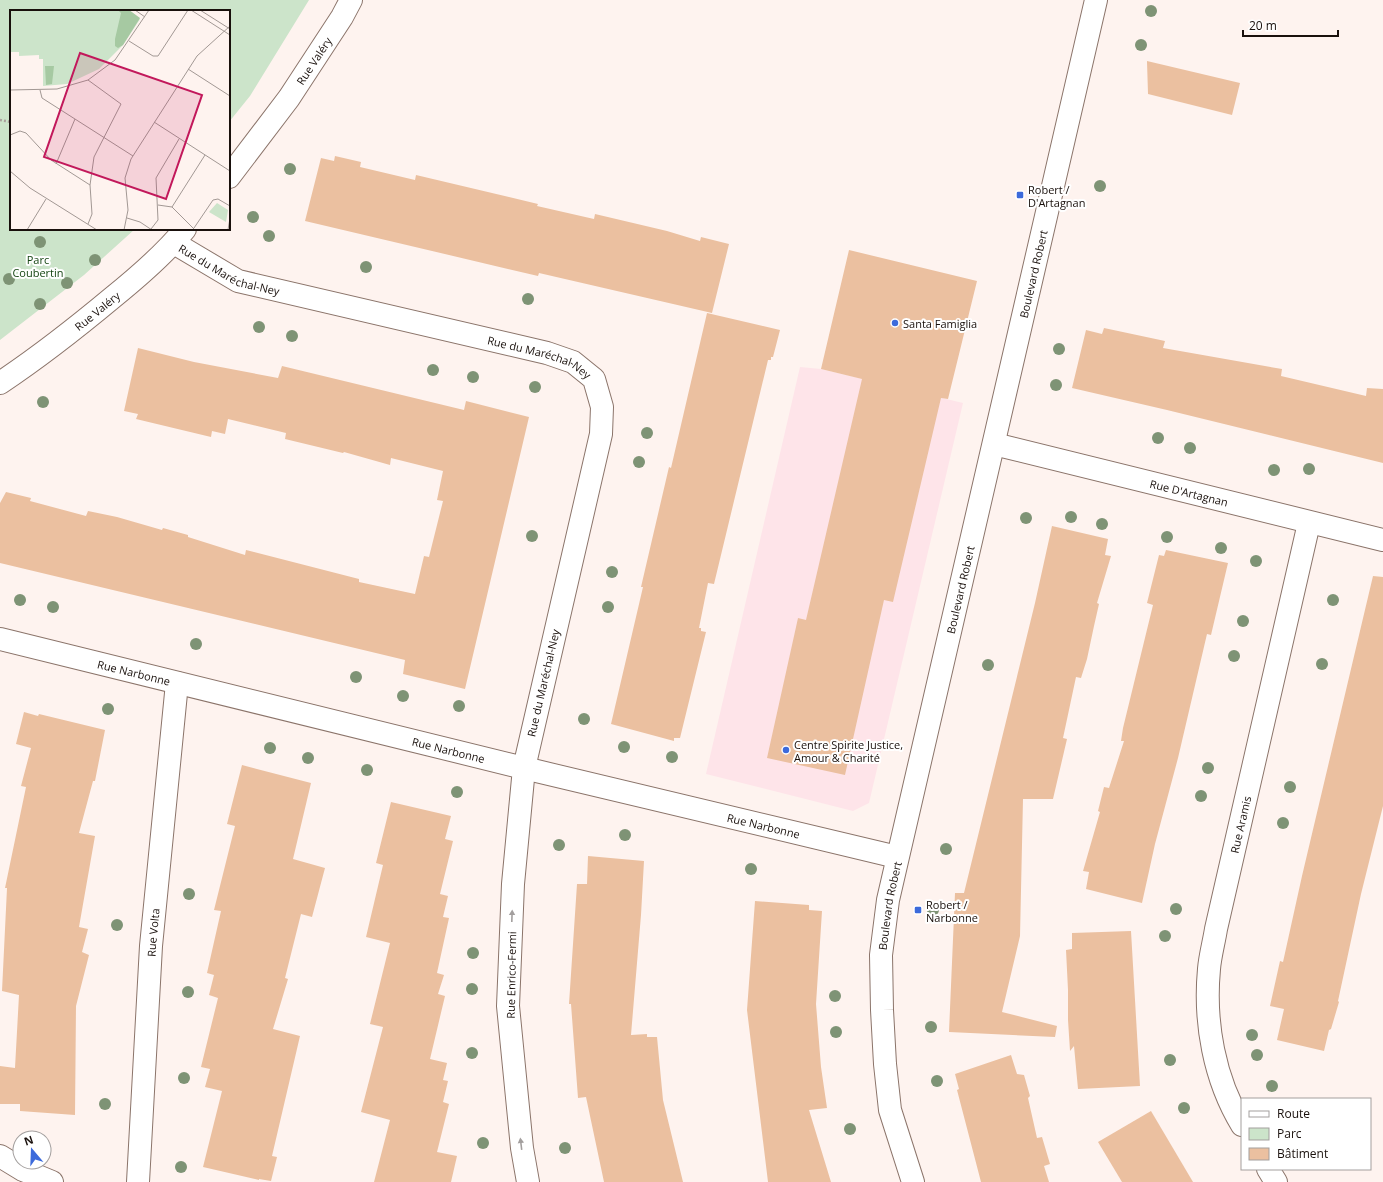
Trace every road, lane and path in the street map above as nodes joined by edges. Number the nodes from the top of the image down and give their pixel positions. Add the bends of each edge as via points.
1 (351, 0) edge
2 (1096, 0) edge
3 (0, 120) edge
4 (10, 122) edge
5 (230, 176) edge
6 (179, 236) edge
7 (0, 383) edge
8 (994, 444) junction
9 (1309, 523) junction
10 (1383, 540) edge
11 (0, 639) edge
12 (177, 683) junction
13 (524, 768) junction
14 (898, 857) junction
15 (1241, 1123) edge
16 (0, 1156) edge
17 (1269, 1170) edge
18 (52, 1182) edge
19 (138, 1182) edge
20 (528, 1182) edge
21 (913, 1182) edge
22 (1276, 1182) edge

1 - 5 street, Rue Valéry via 289,98
2 - 8 street, Boulevard Robert
3 - 4 path
6 - 7 street, Rue Valéry via 133,281 75,329
6 - 13 street, Rue du Maréchal-Ney via 238,281 547,353 573,362 594,379 602,406 601,434
8 - 9 street, Rue D'Artagnan
8 - 14 street, Boulevard Robert
9 - 10 street, Rue D'Artagnan
9 - 15 street, Rue Aramis via 1209,967 1207,1003 1212,1040 1220,1076 1231,1107
11 - 12 street, Rue Narbonne
12 - 13 street, Rue Narbonne
12 - 19 street, Rue Volta via 151,946
13 - 14 street, Rue Narbonne
20 -> 13 street, Rue Enrico-Fermi via 522,1148 508,1006 513,884
14 - 21 street, Boulevard Robert via 888,900 881,955 882,1010 890,1110
16 - 18 street via 23,1170
17 - 22 street

